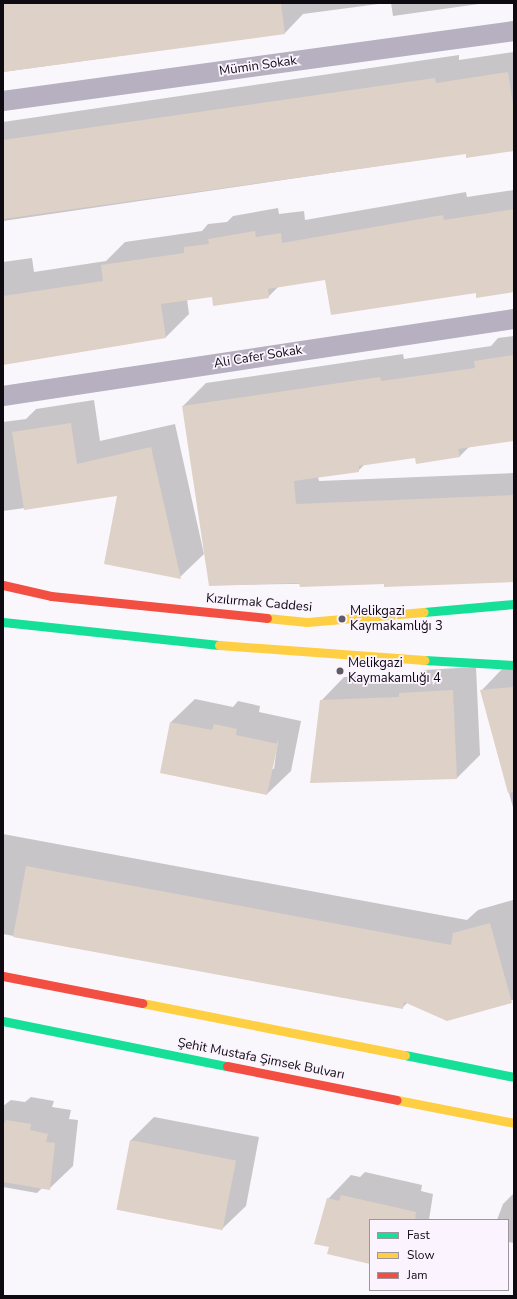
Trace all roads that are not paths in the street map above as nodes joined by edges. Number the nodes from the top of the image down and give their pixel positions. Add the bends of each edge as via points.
1 (514, 31) edge
2 (3, 101) edge
3 (514, 319) edge
4 (3, 396) edge
5 (3, 585) edge
6 (514, 604) edge
7 (3, 622) edge
8 (514, 665) edge
9 (3, 976) edge
10 (3, 1021) edge
11 (514, 1078) edge
12 (514, 1123) edge

1 - 2 street, Mümin Sokak
3 - 4 street, Ali Cafer Sokak
5 - 6 main road, Kızılırmak Caddesi via 51,596 307,622
7 - 8 main road via 299,653
9 - 11 main road
10 - 12 main road, Şehit Mustafa Şimsek Bulvarı

